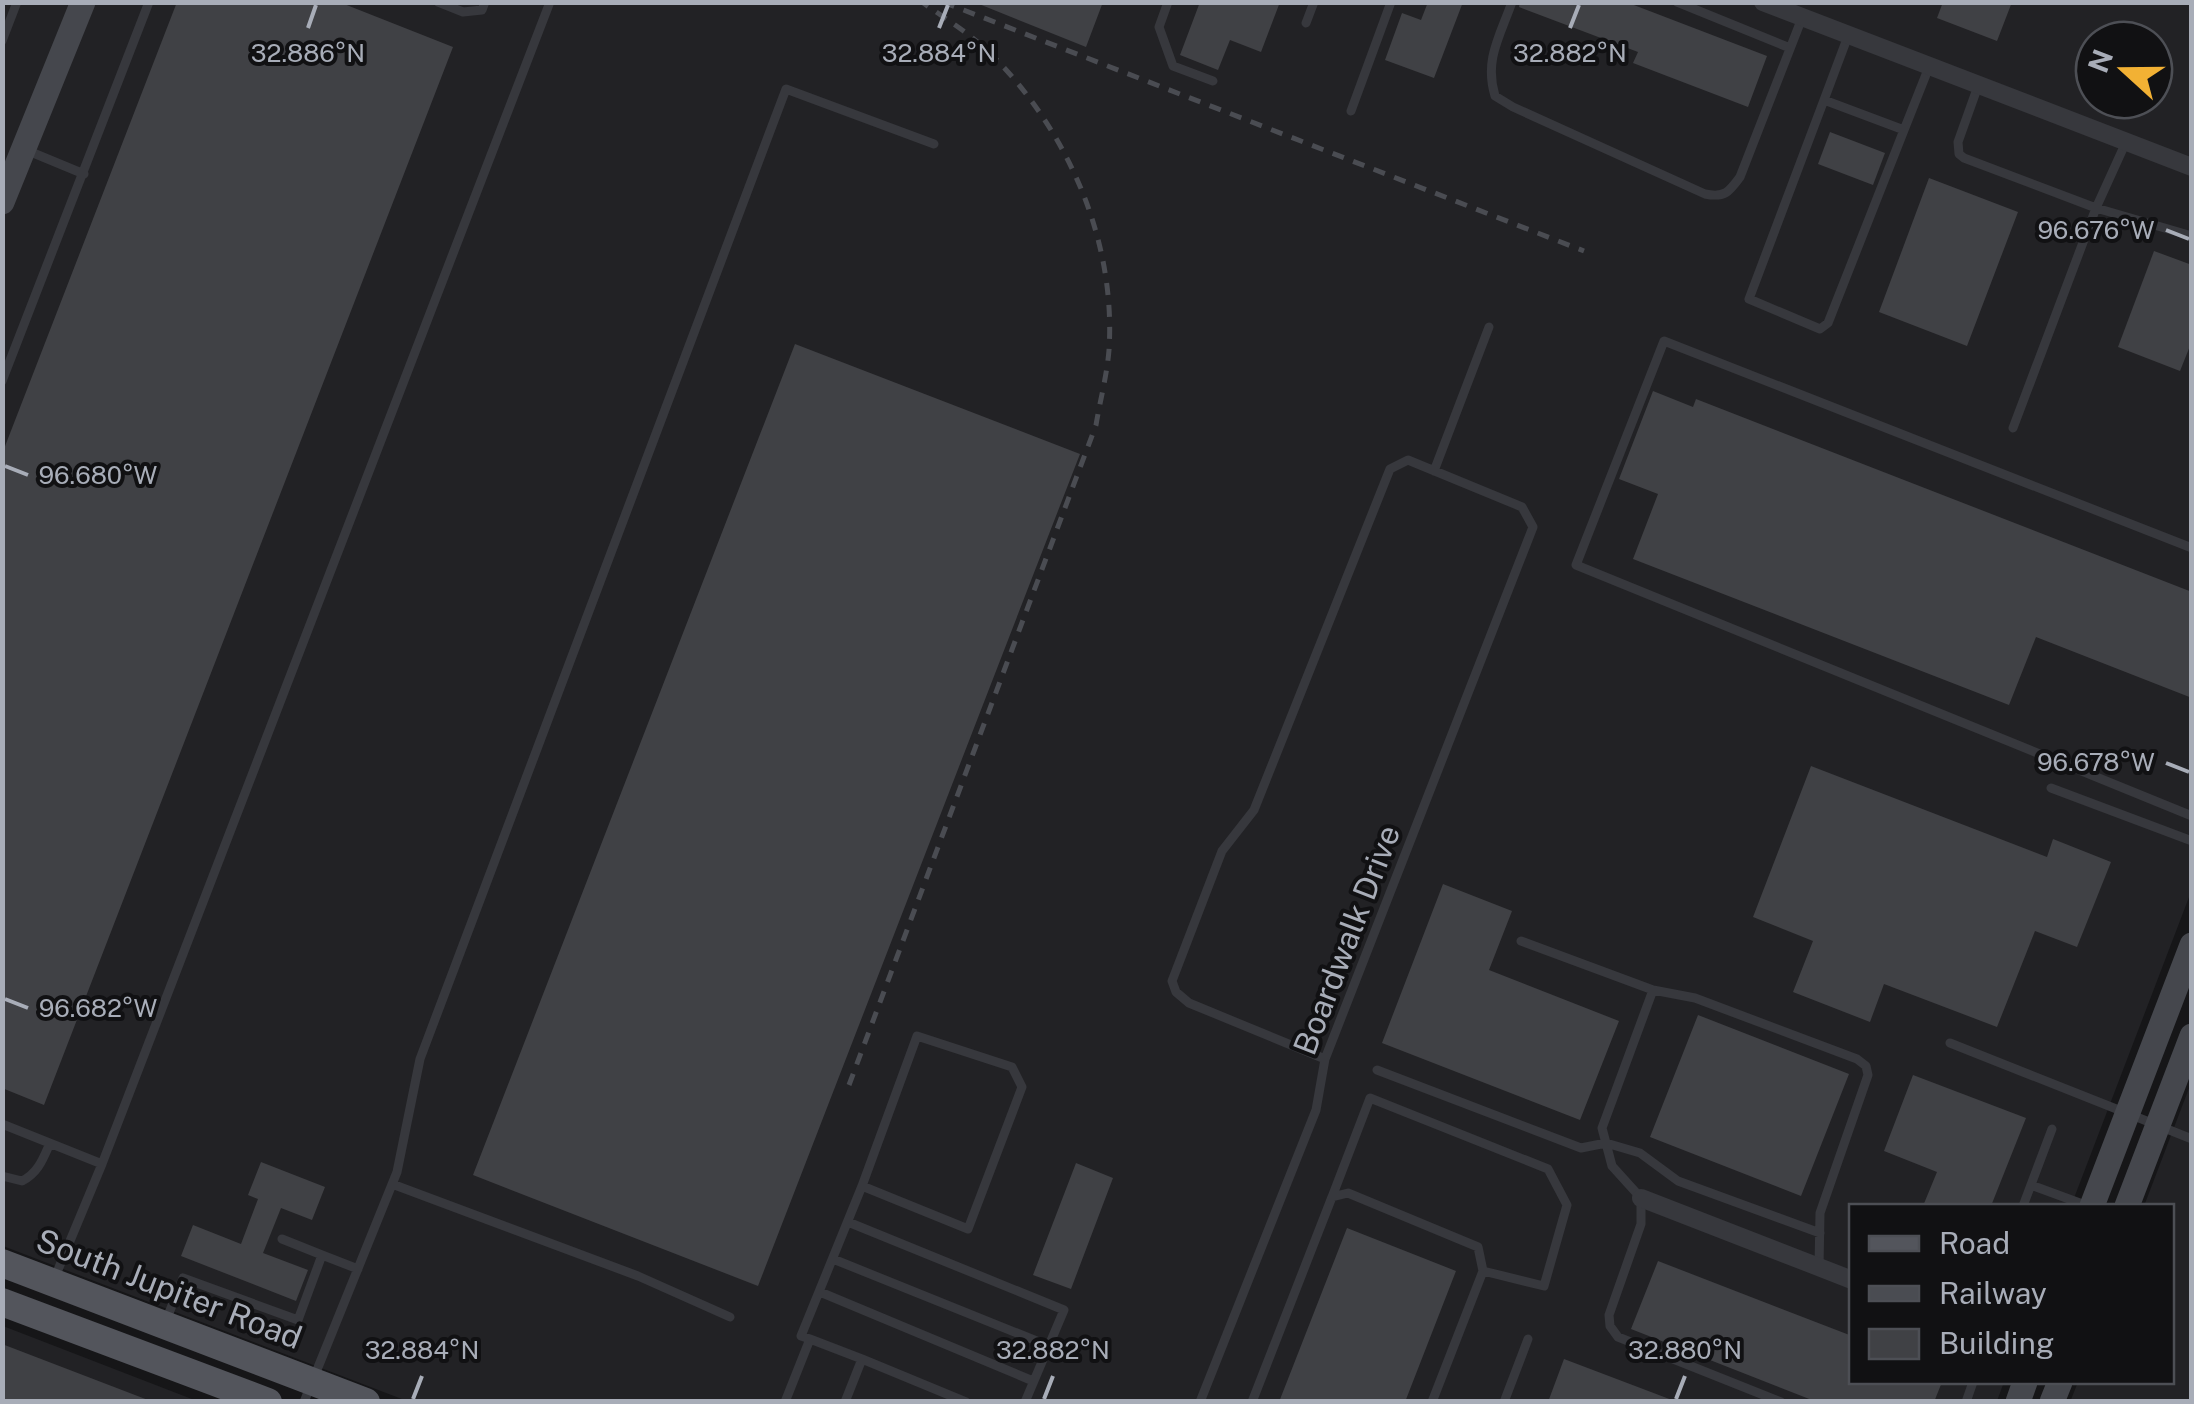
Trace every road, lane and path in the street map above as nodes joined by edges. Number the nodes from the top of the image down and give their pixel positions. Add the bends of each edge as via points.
1 (18, 2) edge
2 (83, 2) edge
3 (149, 2) edge
4 (438, 2) edge
5 (485, 2) edge
6 (550, 2) edge
7 (1168, 2) edge
8 (1314, 2) edge
9 (1391, 2) edge
10 (1512, 2) edge
11 (1763, 2) edge
12 (1684, 4) edge
13 (1802, 18) junction
14 (1306, 23) dead end
15 (1848, 36) junction
16 (2, 42) edge
17 (1790, 48) junction
18 (1930, 67) junction
19 (1213, 81) dead end
20 (1978, 86) junction
21 (1824, 100) junction
22 (1351, 112) dead end
23 (1904, 130) junction
24 (2126, 142) junction
25 (934, 144) dead end
26 (13, 145) edge
27 (2192, 167) edge
28 (84, 174) junction
29 (2, 202) edge
30 (2096, 208) junction
31 (2192, 236) edge
32 (1489, 327) dead end
33 (2, 382) edge
34 (2013, 428) dead end
35 (1434, 470) junction
36 (2192, 548) edge
37 (2051, 788) dead end
38 (2192, 816) edge
39 (2192, 841) edge
40 (1521, 941) dead end
41 (2192, 945) edge
42 (1653, 990) junction
43 (2192, 1036) edge
44 (1950, 1043) dead end
45 (1325, 1059) junction
46 (1377, 1070) dead end
47 (2128, 1113) junction
48 (2, 1124) edge
49 (2158, 1124) junction
50 (2052, 1129) dead end
51 (2192, 1139) edge
52 (1606, 1142) junction
53 (50, 1143) junction
54 (102, 1164) junction
55 (2, 1176) edge
56 (392, 1184) junction
57 (862, 1186) junction
58 (2031, 1186) junction
59 (1332, 1197) junction
60 (1641, 1198) junction
61 (2024, 1204) edge
62 (2084, 1204) edge
63 (2091, 1204) edge
64 (2128, 1204) edge
65 (848, 1222) junction
66 (1820, 1233) junction
67 (282, 1239) dead end
68 (322, 1255) junction
69 (833, 1259) junction
70 (2, 1263) edge
71 (1820, 1267) junction
72 (358, 1269) junction
73 (1483, 1270) junction
74 (1849, 1279) edge
75 (53, 1282) junction
76 (820, 1292) junction
77 (2, 1302) edge
78 (730, 1317) dead end
79 (164, 1325) junction
80 (810, 1339) junction
81 (1528, 1340) dead end
82 (1049, 1346) junction
83 (862, 1359) junction
84 (1034, 1382) junction
85 (308, 1392) edge
86 (268, 1402) edge
87 (366, 1402) edge
88 (785, 1402) edge
89 (845, 1402) edge
90 (966, 1402) edge
91 (1025, 1402) edge
92 (1200, 1402) edge
93 (1252, 1402) edge
94 (1432, 1402) edge
95 (1504, 1402) edge
96 (1782, 1402) edge

1 - 16 lane
2 - 26 main road
3 - 28 lane
4 - 5 lane via 463,12 482,10
6 - 54 lane
7 - 19 lane via 1159,27 1173,66
8 - 14 lane
9 - 22 lane
10 - 17 lane via 1490,62 1495,96 1718,196 1740,177
11 - 13 street
12 - 17 lane
13 - 15 street
13 - 17 lane
15 - 18 street
15 - 21 lane
18 - 20 street
18 - 23 lane
20 - 24 street
20 - 30 lane via 1959,154
21 - 23 lane
21 - 23 lane via 1749,299 1820,329 1828,323
24 - 27 street
24 - 30 lane
25 - 56 lane via 786,89 420,1059
26 - 28 lane
26 - 29 main road
28 - 33 lane
30 - 31 lane
30 - 34 lane
32 - 35 lane
35 - 45 lane, Boardwalk Drive via 1522,507 1533,527
35 - 45 lane via 1408,460 1390,470 1254,810 1222,851 1172,981 1188,1003
36 - 38 lane via 1664,341 1576,565
37 - 39 lane
40 - 42 lane
41 - 47 main road
42 - 52 lane via 1602,1128
42 - 66 lane via 1695,998 1866,1066 1820,1213
43 - 49 main road
44 - 47 lane
45 - 92 lane, Boardwalk Drive via 1316,1110
46 - 52 lane via 1582,1148
47 - 49 lane
47 - 63 main road
48 - 53 lane
49 - 51 lane
49 - 64 main road
50 - 58 lane
52 - 60 lane via 1612,1166
52 - 66 lane via 1640,1154 1678,1181
53 - 54 lane
53 - 55 lane via 31,1176
54 - 75 lane
56 - 72 lane
56 - 78 lane
57 - 57 lane via 968,1229 1022,1086 1012,1067 917,1036
57 - 65 lane
58 - 61 lane
58 - 62 lane
59 - 73 lane via 1348,1193 1478,1247
59 - 73 lane via 1370,1098 1548,1169 1567,1205 1544,1286
59 - 93 lane
60 - 71 street
60 - 96 lane via 1641,1224 1609,1315 1618,1338
65 - 69 lane
65 - 82 lane via 1064,1310
66 - 71 lane
67 - 68 lane
68 - 72 lane
68 - 79 lane via 298,1320 183,1278
69 - 76 lane
69 - 82 lane
70 - 75 main road, South Jupiter Road
71 - 74 street
72 - 85 lane
73 - 94 lane
75 - 79 main road, South Jupiter Road
76 - 80 lane via 802,1336
76 - 84 lane
77 - 86 main road
79 - 85 main road, South Jupiter Road
80 - 83 lane
80 - 88 lane
81 - 95 lane
82 - 84 lane
83 - 89 lane
83 - 90 lane
84 - 91 lane
85 - 87 main road, South Jupiter Road

